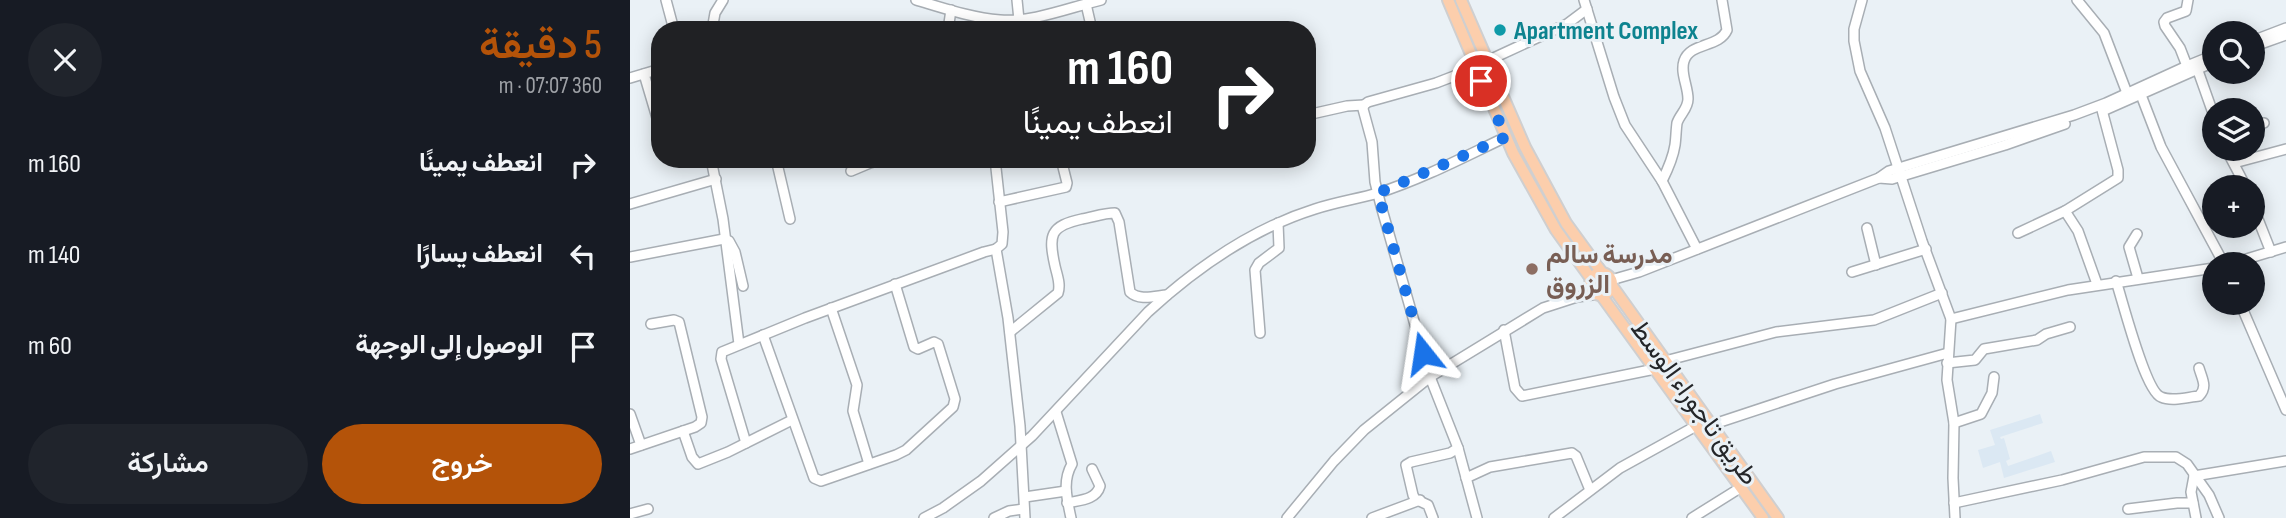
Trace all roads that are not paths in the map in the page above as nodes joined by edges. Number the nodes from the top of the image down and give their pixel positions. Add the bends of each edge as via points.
1 (666, 0) edge
2 (723, 0) edge
3 (916, 0) edge
4 (1017, 0) edge
5 (1101, 0) edge
6 (1448, 0) edge
7 (1461, 0) edge
8 (1722, 0) edge
9 (1862, 0) edge
10 (2077, 0) edge
11 (2188, 0) edge
12 (1086, 4) junction
13 (1586, 4) edge
14 (953, 7) edge
15 (1022, 19) junction
16 (672, 21) edge
17 (714, 21) edge
18 (1090, 21) edge
19 (2286, 28) edge
20 (2286, 35) edge
21 (2265, 36) edge
22 (2265, 42) edge
23 (2202, 59) edge
24 (1487, 61) junction
25 (2187, 65) junction
26 (2202, 66) edge
27 (1475, 68) junction
28 (2197, 68) junction
29 (651, 72) edge
30 (644, 74) junction
31 (630, 78) edge
32 (2127, 93) junction
33 (2141, 95) junction
34 (651, 98) edge
35 (2208, 98) edge
36 (1364, 104) junction
37 (2102, 110) junction
38 (1316, 113) edge
39 (1506, 137) junction
40 (2286, 149) edge
41 (2234, 163) joint
42 (713, 168) edge
43 (778, 168) edge
44 (860, 168) edge
45 (997, 168) edge
46 (1063, 168) edge
47 (852, 171) dead end
48 (1899, 172) junction
49 (2240, 175) edge
50 (716, 179) junction
51 (1662, 181) junction
52 (1378, 193) junction
53 (999, 202) junction
54 (630, 204) edge
55 (2065, 211) junction
56 (790, 219) dead end
57 (1278, 223) junction
58 (1867, 228) dead end
59 (2018, 233) dead end
60 (2137, 234) dead end
61 (2265, 237) edge
62 (724, 239) junction
63 (2286, 247) edge
64 (996, 249) junction
65 (1697, 249) junction
66 (1926, 249) junction
67 (2218, 252) edge
68 (2271, 252) junction
69 (2265, 254) edge
70 (630, 257) edge
71 (1876, 265) junction
72 (2202, 270) edge
73 (1852, 272) dead end
74 (2138, 278) junction
75 (1609, 280) junction
76 (1591, 281) junction
77 (2116, 281) junction
78 (2097, 284) junction
79 (895, 285) junction
80 (743, 286) dead end
81 (1942, 293) junction
82 (1167, 295) junction
83 (1600, 295) junction
84 (1577, 297) junction
85 (831, 308) junction
86 (2245, 315) edge
87 (1951, 318) junction
88 (651, 324) dead end
89 (2070, 327) dead end
90 (1504, 330) junction
91 (1010, 332) junction
92 (1260, 333) dead end
93 (763, 335) junction
94 (739, 344) junction
95 (1948, 352) junction
96 (1665, 361) junction
97 (1947, 363) junction
98 (2199, 368) dead end
99 (1655, 369) junction
100 (1430, 377) junction
101 (1994, 377) dead end
102 (2286, 410) edge
103 (1056, 412) junction
104 (630, 414) edge
105 (792, 420) junction
106 (1954, 423) junction
107 (1711, 425) junction
108 (1696, 426) junction
109 (683, 431) junction
110 (746, 443) junction
111 (641, 445) junction
112 (1022, 445) junction
113 (1458, 448) junction
114 (630, 449) edge
115 (2286, 461) edge
116 (869, 464) junction
117 (1092, 468) dead end
118 (2194, 476) junction
119 (1466, 478) junction
120 (1740, 488) junction
121 (1590, 490) junction
122 (1066, 491) junction
123 (1025, 497) junction
124 (1419, 500) junction
125 (1067, 503) junction
126 (1954, 503) junction
127 (2193, 503) junction
128 (943, 508) junction
129 (648, 509) dead end
130 (2128, 509) dead end
131 (1025, 513) edge
132 (630, 514) edge
133 (925, 518) edge
134 (947, 518) edge
135 (994, 518) edge
136 (1071, 518) edge
137 (1287, 518) edge
138 (1372, 518) edge
139 (1433, 518) edge
140 (1477, 518) edge
141 (1555, 518) edge
142 (1692, 518) edge
143 (1763, 518) edge
144 (1778, 518) edge
145 (1955, 518) edge
146 (2196, 518) edge
147 (2219, 518) edge

1 - 16 street
2 - 17 street
3 - 14 street
4 - 15 street
5 - 12 street
6 - 27 main road
7 - 24 main road, طريق تاجوراء الوسط
8 - 51 street via 1725,34 1685,56 1682,65 1689,101 1678,121 1672,162
9 - 48 street via 1854,29 1856,55
10 - 32 street via 2104,33
11 - 25 street via 2186,11 2164,22
12 - 15 street
12 - 18 street
13 - 24 street via 1560,27
13 - 51 street via 1625,125
14 - 15 street via 1000,20
19 - 21 street
20 - 22 street
23 - 25 street
24 - 75 main road, طريق تاجوراء الوسط via 1560,212
25 - 32 street
26 - 28 street
27 - 36 street
27 - 39 main road
28 - 33 street
28 - 35 street
29 - 30 street
30 - 31 street
30 - 34 street
32 - 48 street
33 - 37 street
33 - 67 street via 2161,147
36 - 38 street
36 - 52 street
37 - 48 street via 2005,145
37 - 55 street via 2118,178
39 - 52 street
39 - 76 main road via 1556,230
40 - 41 street
41 - 49 street
42 - 50 street
43 - 56 street
44 - 47 street
45 - 53 street
46 - 53 street via 1066,187
48 - 65 street via 1892,179 1879,178
48 - 66 street
50 - 54 street
50 - 62 street
51 - 65 street
52 - 57 street
52 - 100 street
53 - 64 street via 1002,241
55 - 59 street
55 - 78 street via 2078,231
57 - 82 street via 1223,252
57 - 92 street via 1279,248 1255,270
58 - 71 street
60 - 74 street via 2129,247
61 - 68 street
62 - 70 street
62 - 80 street via 735,251
62 - 94 street
63 - 68 street
64 - 79 street
64 - 91 street
65 - 75 street
66 - 71 street
66 - 81 street
68 - 69 street
71 - 73 street
72 - 74 street
74 - 77 street
75 - 76 main road via 1596,275
75 - 83 main road via 1608,292
75 - 96 main road, طريق تاجوراء الوسط
76 - 83 main road via 1592,290
76 - 84 street
77 - 78 street
77 - 98 street via 2144,372 2157,395 2168,399 2199,396 2205,386
78 - 87 street
79 - 85 street
79 - 116 street via 914,347 938,344 954,404 906,450
81 - 87 street
81 - 96 street via 1874,320 1776,332
82 - 91 street via 1142,297 1130,292 1115,213 1065,223 1052,236 1060,289
82 - 103 street
83 - 84 street
83 - 99 main road
84 - 90 street via 1543,308
85 - 93 street
85 - 116 street via 857,385 853,415
86 - 102 street
87 - 95 street
88 - 109 street via 678,322 702,417 699,425
89 - 97 street via 2037,340 1984,349 1975,360
90 - 99 street via 1515,388 1522,396
90 - 100 street
91 - 112 street
93 - 94 street
93 - 105 street
94 - 110 street via 720,355
95 - 97 street
95 - 107 street
96 - 107 main road, طريق تاجوراء الوسط
97 - 106 street
99 - 108 main road
100 - 113 street
100 - 137 street via 1364,430
101 - 106 street via 1981,414
103 - 112 street
103 - 122 street via 1072,464
104 - 111 street
105 - 110 street
105 - 116 street via 811,475 817,480
106 - 126 street
107 - 144 main road, طريق تاجوراء الوسط
108 - 120 main road
108 - 121 street
109 - 110 street via 698,464
109 - 111 street
111 - 114 street
112 - 123 street
112 - 128 street
113 - 119 street
113 - 124 street via 1408,463 1413,495
115 - 118 street
117 - 125 street via 1100,486 1098,493
118 - 126 street via 2180,459 2144,457
118 - 127 street
118 - 147 street
119 - 121 street via 1490,467 1572,453
119 - 140 street
120 - 142 street
120 - 143 main road
121 - 141 street
122 - 123 street
122 - 125 street
123 - 131 street
124 - 138 street
124 - 139 street via 1429,505
125 - 136 street
126 - 145 street
127 - 130 street
127 - 146 street
128 - 133 street
128 - 134 street
129 - 132 street
131 - 135 street via 1009,511

